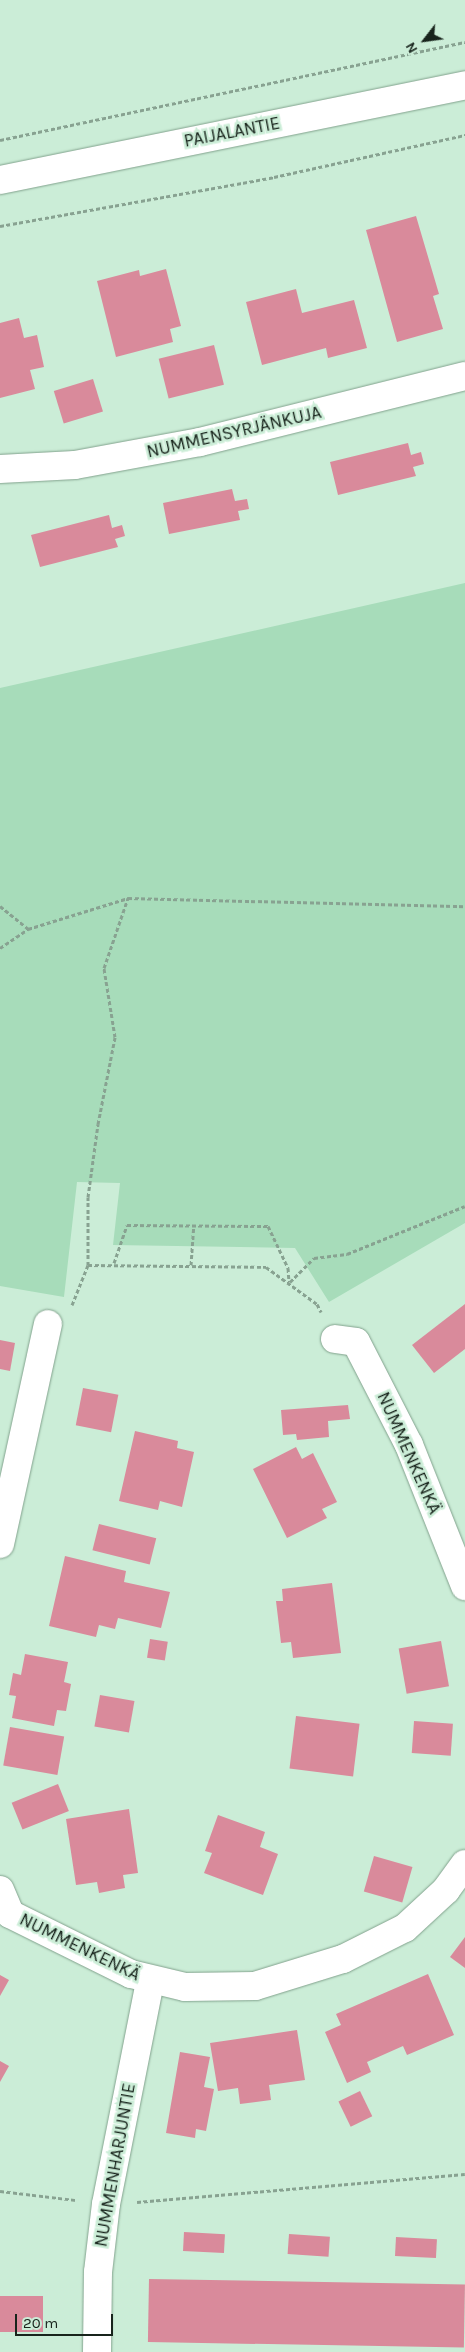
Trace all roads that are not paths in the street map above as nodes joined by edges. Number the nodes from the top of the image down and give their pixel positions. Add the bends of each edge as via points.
1 (465, 85) edge
2 (0, 180) edge
3 (465, 376) edge
4 (0, 469) edge
5 (48, 1324) road end
6 (335, 1339) road end
7 (0, 1544) edge
8 (465, 1586) edge
9 (465, 1864) edge
10 (0, 1890) edge
11 (150, 1981) junction
12 (97, 2352) edge

1 - 2 street, PAIJALANTIE
3 - 4 street, NUMMENSYRJÄNKUJA via 200,442 75,465
5 - 7 street
6 - 8 street, NUMMENKENKÄ via 356,1342 409,1445
9 - 11 street, NUMMENKENKÄ via 446,1890 406,1928 343,1959 255,1986 185,1987
10 - 11 street, NUMMENKENKÄ via 10,1914
11 - 12 street, NUMMENHARJUNTIE via 106,2204 98,2272

